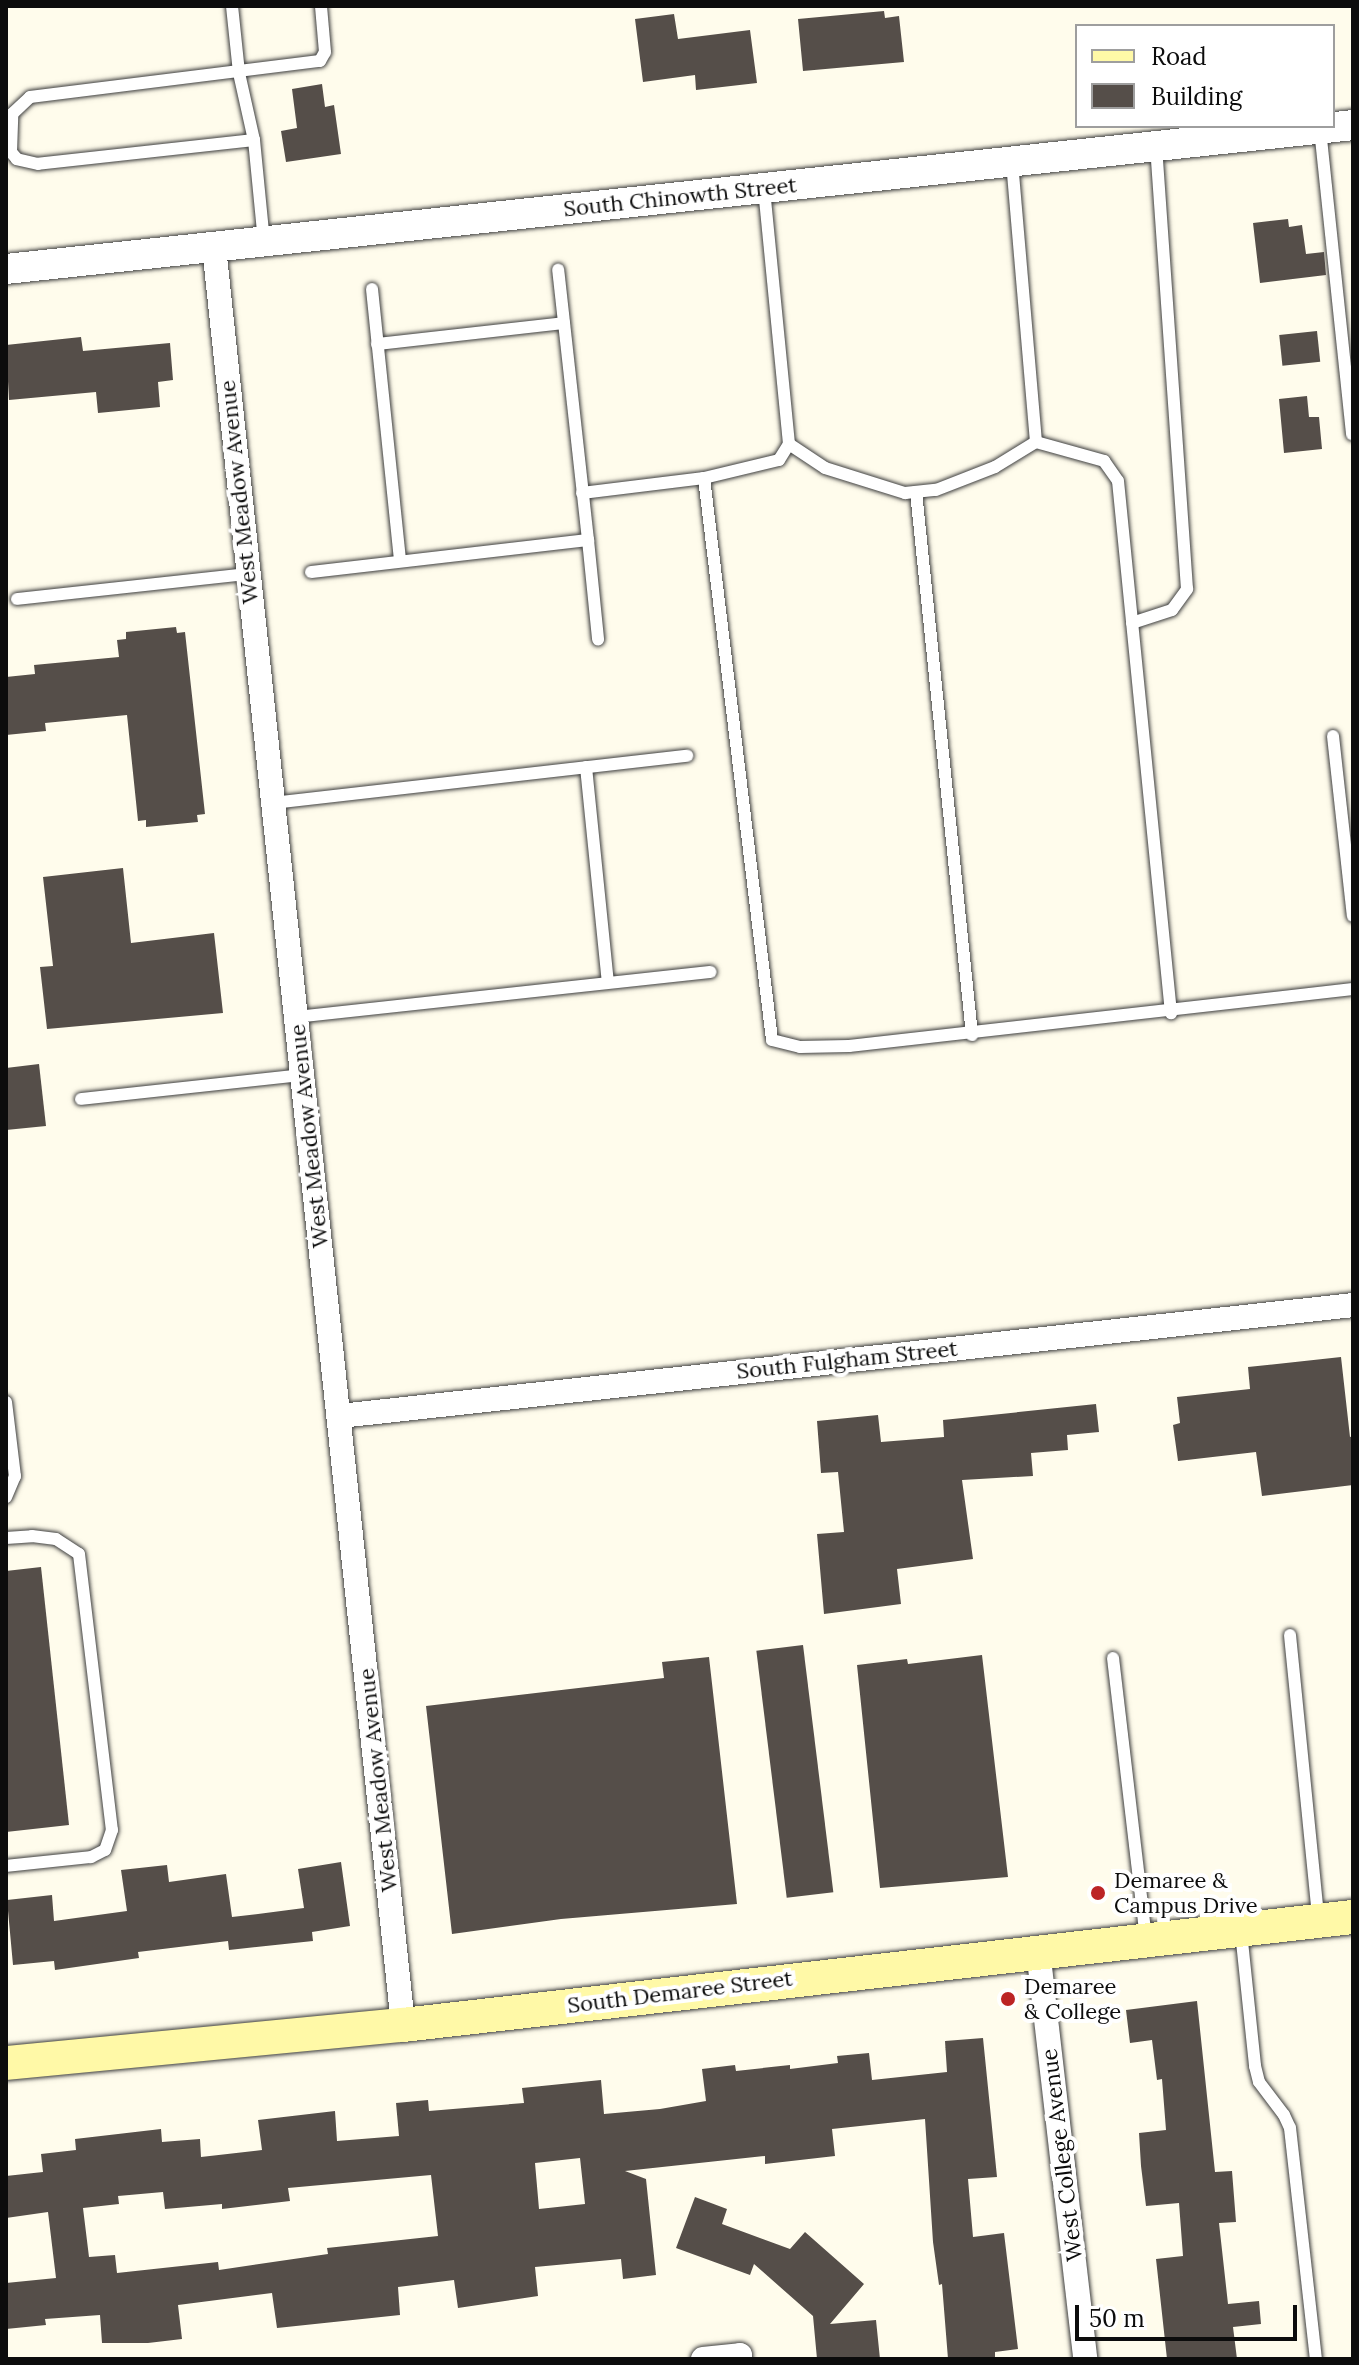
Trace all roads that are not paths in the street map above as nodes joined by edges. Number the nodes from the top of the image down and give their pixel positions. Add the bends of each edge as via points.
1 (232, 6) edge
2 (321, 6) edge
3 (239, 73) junction
4 (1328, 128) edge
5 (1320, 129) junction
6 (254, 140) junction
7 (1156, 146) junction
8 (1011, 161) junction
9 (764, 188) junction
10 (264, 242) junction
11 (214, 247) junction
12 (6, 269) edge
13 (558, 270) dead end
14 (372, 289) dead end
15 (564, 323) junction
16 (377, 344) junction
17 (1352, 434) edge
18 (1036, 442) junction
19 (789, 444) junction
20 (704, 478) junction
21 (916, 492) junction
22 (582, 493) junction
23 (588, 540) junction
24 (400, 559) junction
25 (311, 572) dead end
26 (247, 574) junction
27 (17, 599) dead end
28 (1132, 623) junction
29 (598, 639) dead end
30 (1333, 736) dead end
31 (687, 756) dead end
32 (586, 767) junction
33 (272, 803) junction
34 (1353, 916) edge
35 (711, 972) dead end
36 (608, 982) junction
37 (1353, 989) edge
38 (1171, 1013) junction
39 (296, 1017) junction
40 (972, 1035) junction
41 (302, 1075) junction
42 (81, 1099) dead end
43 (1353, 1305) edge
44 (6, 1402) edge
45 (340, 1416) junction
46 (6, 1497) edge
47 (6, 1538) edge
48 (1290, 1635) dead end
49 (1113, 1658) dead end
50 (6, 1866) edge
51 (1353, 1917) edge
52 (1318, 1921) junction
53 (1240, 1929) junction
54 (1146, 1939) junction
55 (1038, 1950) junction
56 (403, 2025) junction
57 (6, 2063) edge
58 (740, 2357) edge
59 (703, 2359) edge
60 (1085, 2359) edge
61 (1316, 2359) edge

1 - 3 lane
2 - 3 lane via 325,52 320,61
3 - 6 lane
3 - 6 lane via 30,97 12,114 11,152 38,164
4 - 5 street, South Chinowth Street
5 - 7 street, South Chinowth Street
5 - 17 lane
6 - 10 lane
7 - 8 street, South Chinowth Street
7 - 28 lane via 1187,589 1172,610
8 - 9 street, South Chinowth Street
8 - 18 lane
9 - 10 street, South Chinowth Street
9 - 19 lane
10 - 11 street, South Chinowth Street
11 - 12 street, South Chinowth Street
11 - 26 street, West Meadow Avenue
13 - 15 lane
14 - 16 lane
15 - 16 lane
15 - 22 lane
16 - 24 lane
18 - 21 lane via 995,467 936,490
18 - 28 lane via 1104,461 1118,481
19 - 20 lane via 779,460
19 - 21 lane via 825,468
20 - 22 lane
20 - 40 lane via 772,1040 800,1047 849,1046
21 - 40 lane
22 - 23 lane
23 - 24 lane
23 - 29 lane
24 - 25 lane
26 - 27 lane
26 - 33 street, West Meadow Avenue
28 - 38 lane
30 - 34 lane
31 - 32 lane
32 - 33 lane
32 - 36 lane
33 - 39 street, West Meadow Avenue
35 - 36 lane
36 - 39 lane
37 - 38 lane
38 - 40 lane
39 - 41 street, West Meadow Avenue
41 - 42 lane
41 - 45 street, West Meadow Avenue
43 - 45 street, South Fulgham Street
44 - 46 lane via 15,1476
45 - 56 street, West Meadow Avenue
47 - 50 lane via 56,1539 79,1554 112,1830 105,1850 91,1857
48 - 52 lane
49 - 54 lane
51 - 52 main road, South Demaree Street
52 - 53 main road, South Demaree Street
53 - 54 main road, South Demaree Street
53 - 61 lane via 1259,2082 1290,2128
54 - 55 main road, South Demaree Street
55 - 56 main road, South Demaree Street
55 - 60 street, West College Avenue
56 - 57 main road, South Demaree Street
58 - 59 street

